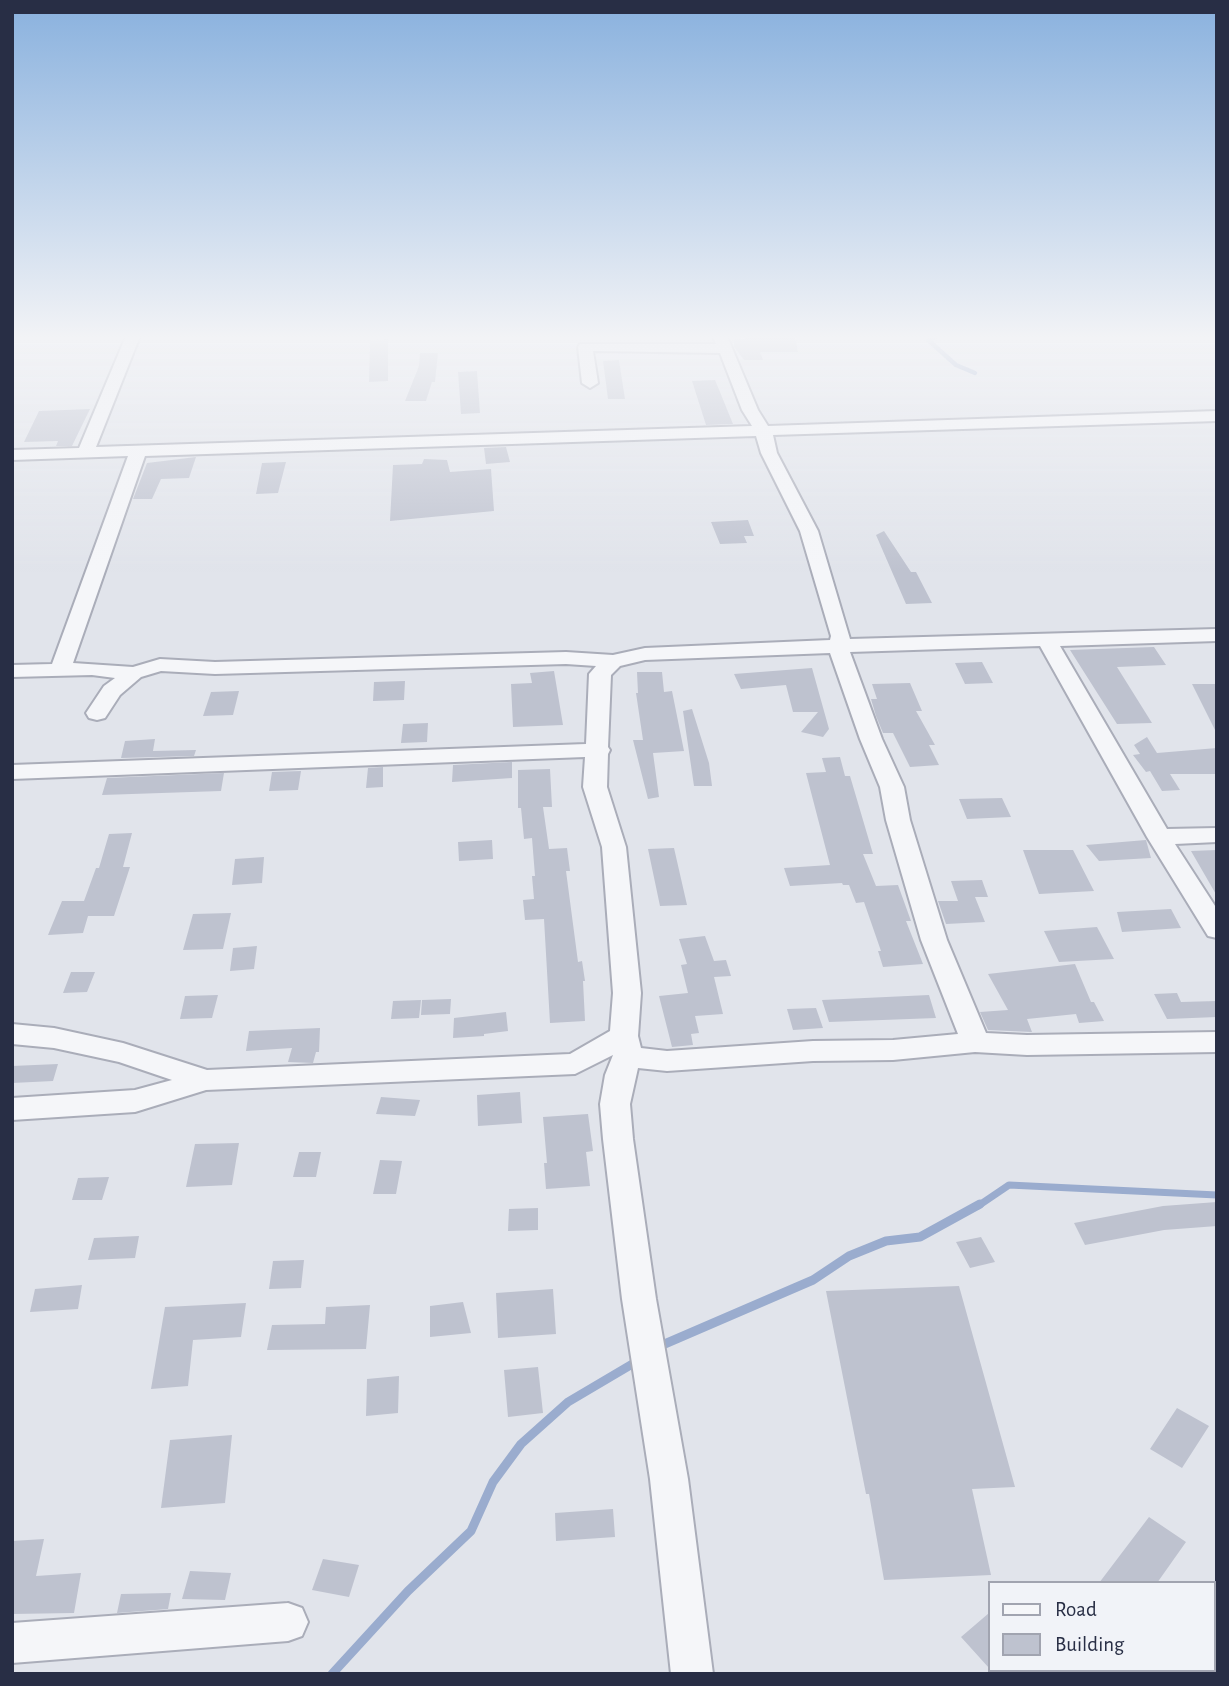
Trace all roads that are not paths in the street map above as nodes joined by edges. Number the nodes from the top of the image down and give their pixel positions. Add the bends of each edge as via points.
1 (101, 415) edge
2 (753, 415) edge
3 (1217, 416) edge
4 (763, 430) junction
5 (138, 451) junction
6 (85, 453) junction
7 (12, 456) edge
8 (1217, 635) edge
9 (1047, 640) junction
10 (838, 646) junction
11 (613, 661) junction
12 (61, 670) junction
13 (12, 671) edge
14 (134, 673) junction
15 (97, 713) dead end
16 (599, 750) junction
17 (12, 772) edge
18 (1217, 835) edge
19 (1159, 837) junction
20 (1217, 930) edge
21 (12, 1034) edge
22 (975, 1042) junction
23 (1217, 1042) edge
24 (626, 1046) junction
25 (206, 1080) junction
26 (12, 1109) edge
27 (288, 1622) dead end
28 (12, 1643) edge
29 (692, 1674) edge

1 - 6 street
2 - 4 street
3 - 4 street
4 - 5 street
4 - 10 street via 769,453 809,531 839,625
5 - 6 street
5 - 12 street
6 - 7 street
8 - 9 street
9 - 10 street
9 - 19 street
10 - 11 street via 645,654
10 - 22 street via 892,787 934,940
11 - 14 street via 160,665
11 - 16 street via 600,674
12 - 13 street
12 - 14 street
14 - 15 street via 112,691
16 - 17 street
16 - 24 street via 595,787 614,847 627,993
18 - 19 street
19 - 20 street
21 - 25 street via 123,1053
22 - 23 street
22 - 24 street via 667,1061
24 - 25 street via 576,1064
24 - 29 street via 615,1104 618,1139 673,1506
25 - 26 street via 135,1101
27 - 28 street

